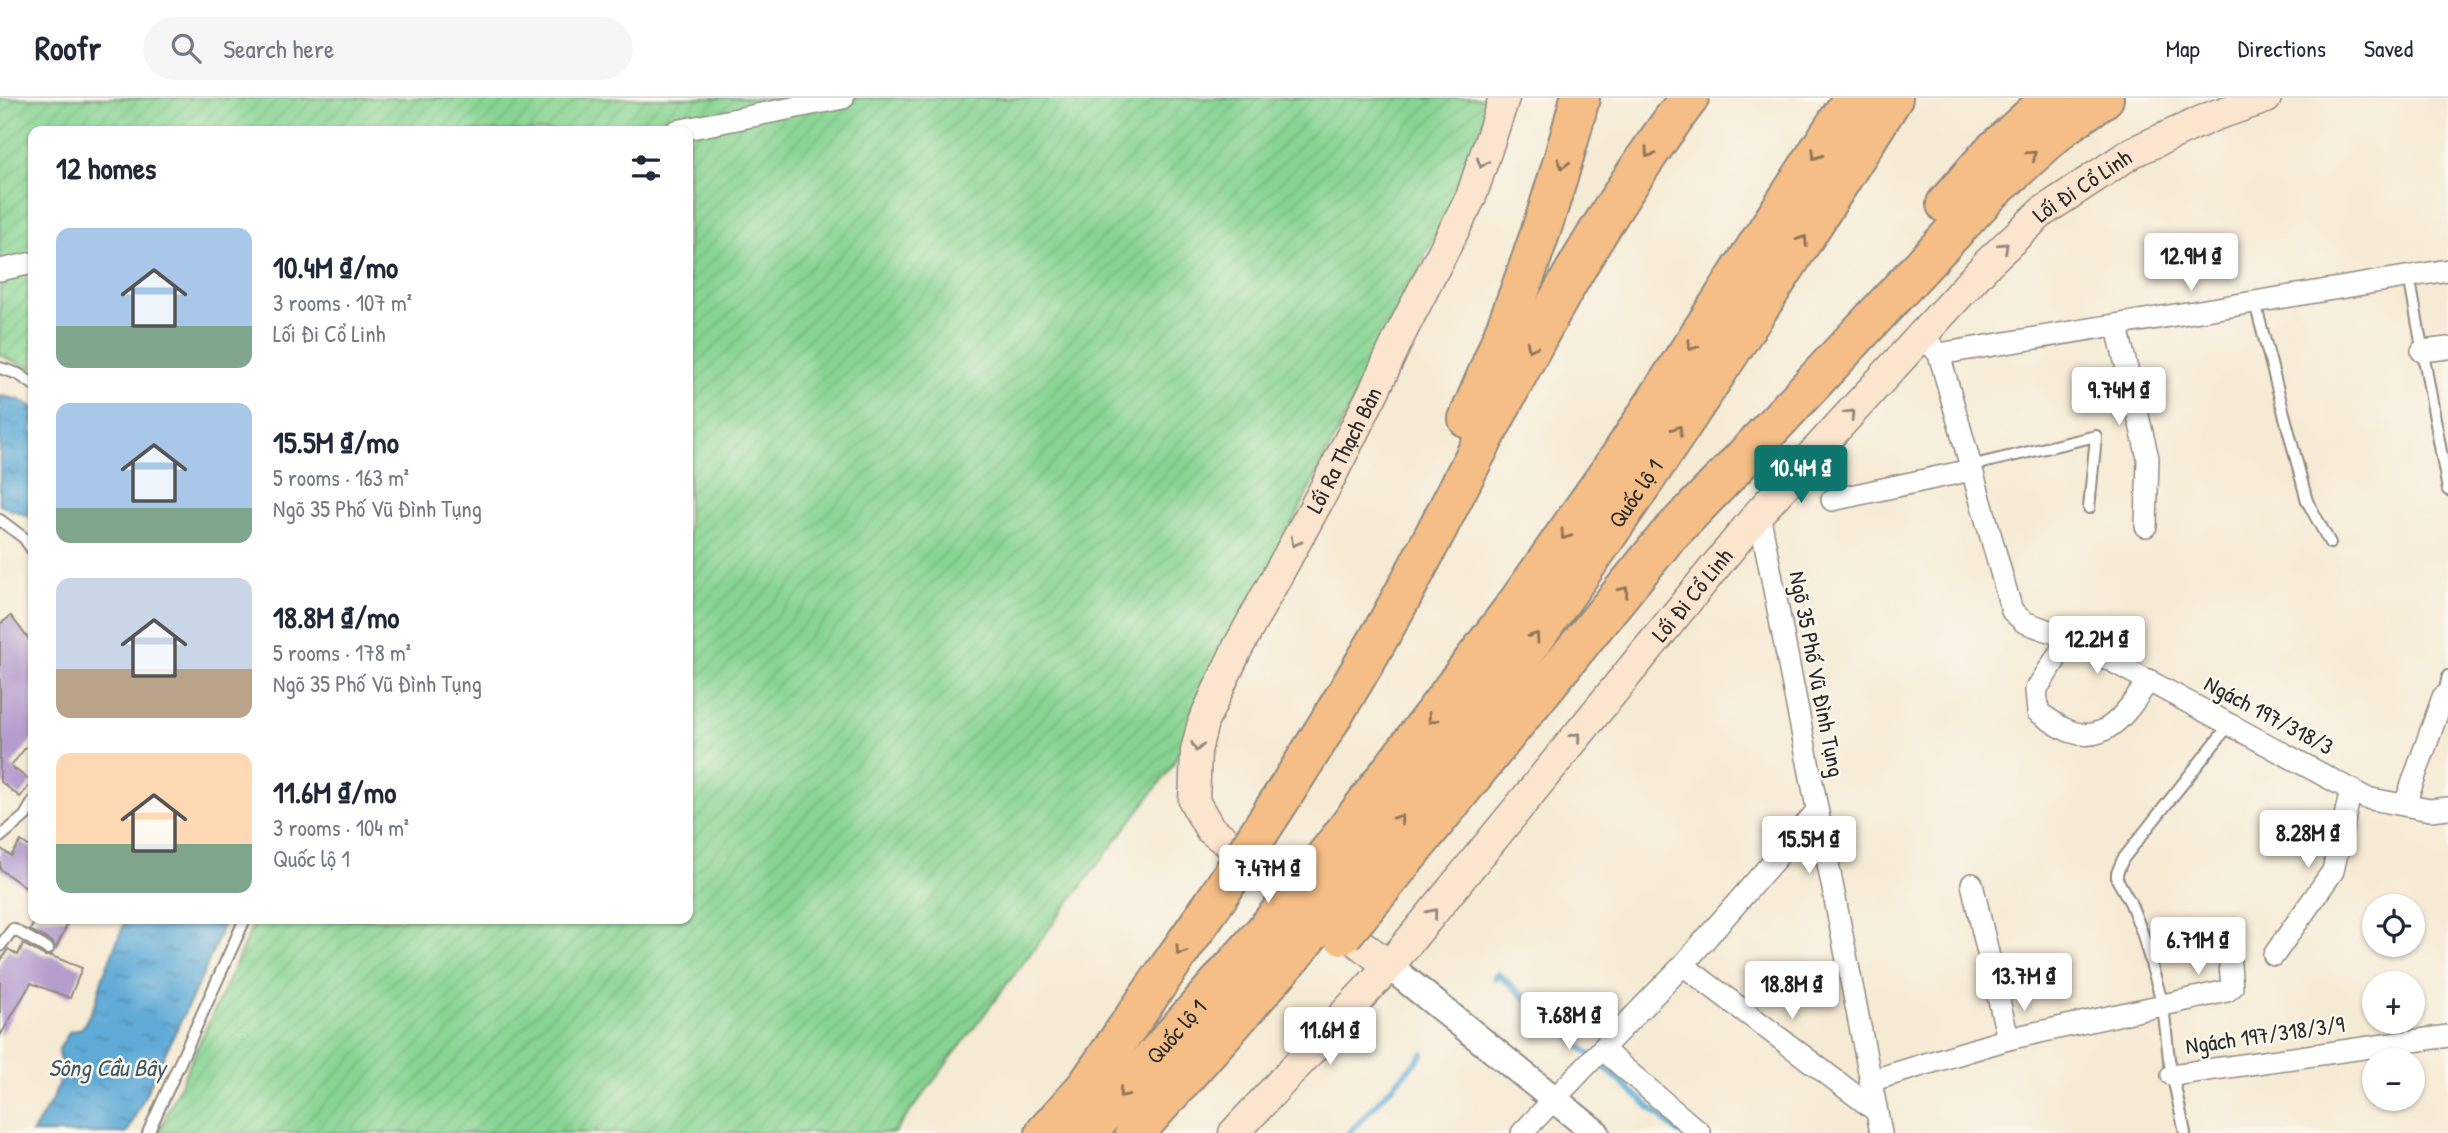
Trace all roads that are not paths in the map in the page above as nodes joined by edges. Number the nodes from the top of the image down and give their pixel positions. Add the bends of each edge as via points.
1 (842, 98) edge
2 (1504, 98) edge
3 (1580, 98) edge
4 (1689, 98) edge
5 (1853, 98) edge
6 (1893, 98) edge
7 (2051, 98) edge
8 (2104, 98) edge
9 (2266, 98) edge
10 (693, 128) edge
11 (28, 264) edge
12 (0, 270) edge
13 (2448, 270) edge
14 (2409, 276) junction
15 (2255, 303) junction
16 (2116, 327) junction
17 (1931, 345) junction
18 (2448, 348) edge
19 (2423, 351) junction
20 (0, 368) edge
21 (28, 381) edge
22 (1970, 468) junction
23 (1732, 470) junction
24 (2448, 490) edge
25 (1832, 500) dead end
26 (2089, 508) dead end
27 (1759, 514) junction
28 (0, 520) edge
29 (2146, 526) dead end
30 (28, 543) edge
31 (2330, 543) dead end
32 (2069, 638) junction
33 (2448, 676) edge
34 (2149, 680) junction
35 (2446, 697) edge
36 (2230, 724) junction
37 (1309, 754) junction
38 (2351, 789) junction
39 (2405, 804) junction
40 (2448, 808) edge
41 (28, 811) edge
42 (1817, 811) junction
43 (0, 836) edge
44 (1357, 870) junction
45 (1972, 884) dead end
46 (243, 924) edge
47 (2228, 944) dead end
48 (0, 946) edge
49 (48, 949) dead end
50 (2274, 955) dead end
51 (1302, 964) junction
52 (1683, 965) junction
53 (1390, 966) junction
54 (2162, 1005) junction
55 (2448, 1036) edge
56 (2008, 1039) junction
57 (1602, 1049) junction
58 (2172, 1074) junction
59 (1870, 1081) junction
60 (1559, 1092) junction
61 (1876, 1111) junction
62 (148, 1133) edge
63 (1045, 1133) edge
64 (1087, 1133) edge
65 (1135, 1133) edge
66 (1163, 1133) edge
67 (1234, 1133) edge
68 (1522, 1133) edge
69 (1596, 1133) edge
70 (1700, 1133) edge
71 (1881, 1133) edge
72 (2185, 1133) edge

1 - 10 street
2 -> 53 main road, Lối Ra Thạch Bàn via 1471,197 1330,479 1237,649 1203,722 1196,751 1194,801 1210,829
3 -> 37 highway via 1527,276 1476,400 1414,543
4 -> 37 highway via 1595,234 1482,438 1412,577
5 -> 44 highway, Quốc lộ 1 via 1621,455 1510,612
44 -> 6 highway, Quốc lộ 1 via 1511,671 1667,447
7 - 23 highway via 1991,153 1932,220
23 -> 8 highway via 1989,194 2064,126
17 -> 9 main road, Lối Đi Cổ Linh via 1989,262 2051,205 2133,152
11 - 12 street
13 - 14 street
14 - 15 street
14 - 19 lane
15 - 16 street
15 - 31 lane via 2307,501
16 - 17 street
16 - 29 street via 2148,458
17 - 22 street, Ngách 197/318/3
27 -> 17 main road, Lối Đi Cổ Linh
18 - 19 street
19 - 24 lane
20 - 21 lane
22 - 25 street
22 - 26 lane via 2096,436
22 - 32 street, Ngách 197/318/3 via 2012,611 2024,622
44 -> 23 highway
27 - 42 street, Ngõ 35 Phố Vũ Đình Tụng
53 -> 27 main road, Lối Đi Cổ Linh
28 - 30 lane
32 - 34 street, Ngách 197/318/3
32 - 34 street via 2036,690 2038,712 2073,733 2095,734 2116,724
33 - 35 lane
34 - 36 street, Ngách 197/318/3
35 - 39 street
36 - 38 street, Ngách 197/318/3
36 - 54 lane via 2123,859 2117,873 2141,932
37 -> 63 highway, bridge via 1219,895 1086,1087
38 - 39 street, Ngách 197/318/3 via 2366,798
38 - 50 street via 2333,871
39 - 40 street, Ngách 197/318/3 via 2430,810
41 - 43 lane
42 - 52 street
42 - 59 street, Ngõ 35 Phố Vũ Đình Tụng
44 - 51 highway, bridge
44 -> 64 highway, Quốc lộ 1, bridge via 1265,931
45 - 56 street
46 - 62 lane
47 - 54 street via 2230,990
48 - 49 lane via 13,929
51 - 65 highway, Quốc lộ 1
51 - 66 highway
52 - 57 street
52 - 61 street
53 - 60 street
53 - 67 main road, Lối Đi Cổ Linh
54 - 56 street
54 - 58 lane
55 - 58 street, Ngách 197/318/3/9
56 - 59 street
57 - 60 street
57 - 70 street
58 - 72 lane
59 - 61 street, Ngõ 35 Phố Vũ Đình Tụng
60 - 68 street
60 - 69 street
61 - 71 street, Ngõ 35 Phố Vũ Đình Tụng

